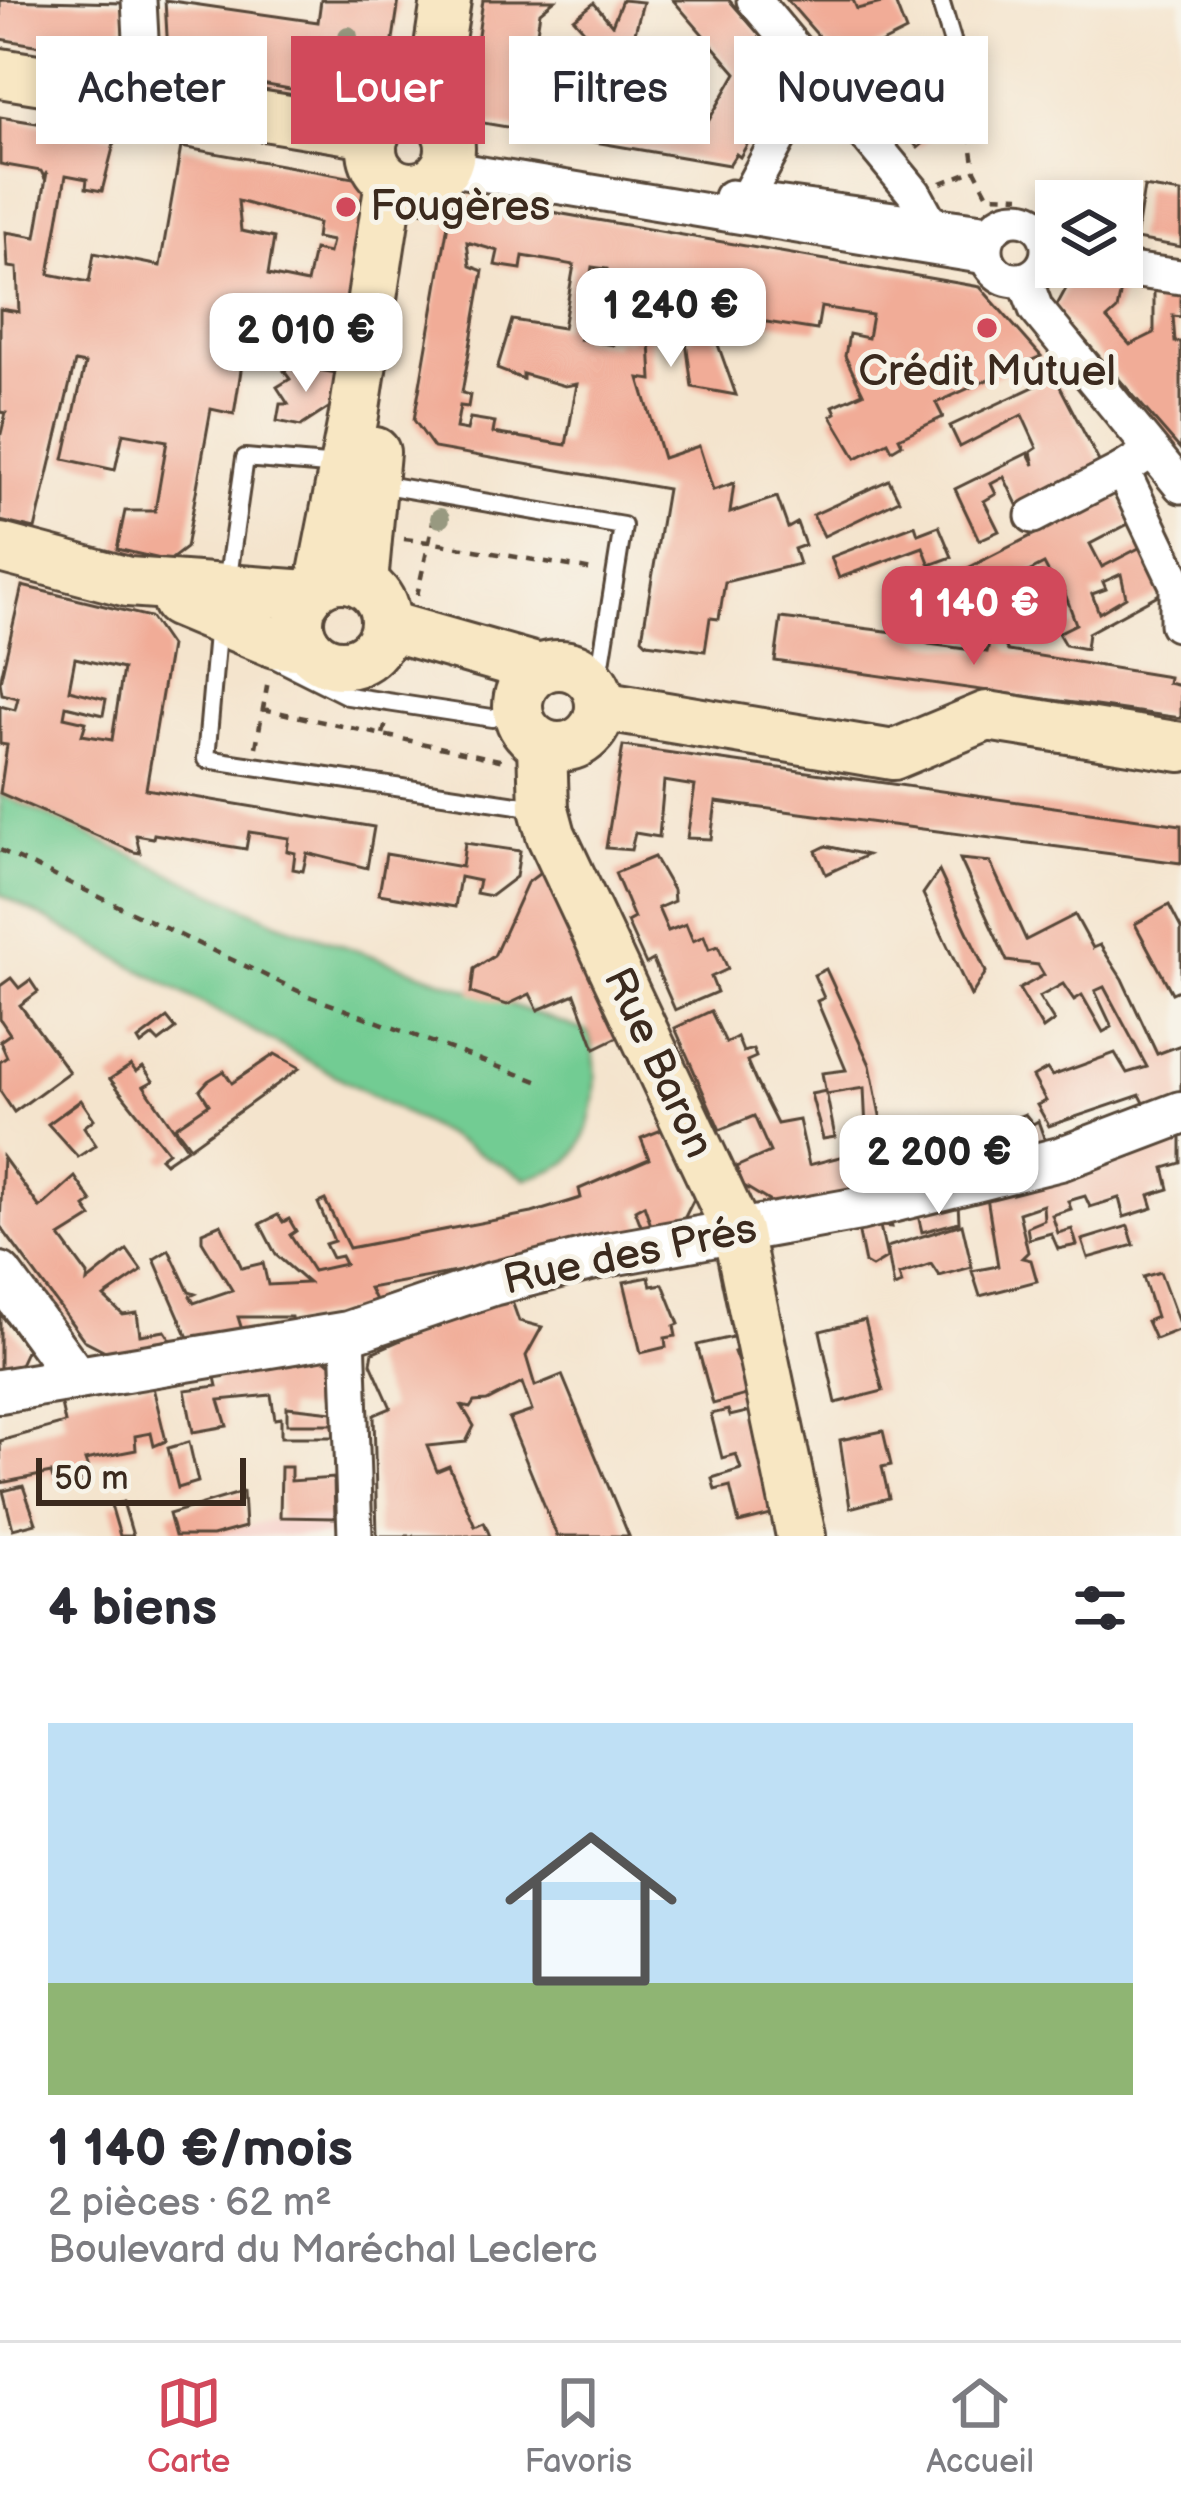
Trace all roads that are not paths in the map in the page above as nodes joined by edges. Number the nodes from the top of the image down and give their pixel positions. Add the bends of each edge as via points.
1 (139, 0) edge
2 (424, 0) edge
3 (446, 0) edge
4 (754, 0) edge
5 (940, 0) edge
6 (141, 36) edge
7 (787, 36) edge
8 (951, 36) edge
9 (0, 73) edge
10 (36, 81) edge
11 (0, 90) edge
12 (36, 94) edge
13 (267, 126) edge
14 (776, 144) edge
15 (876, 144) edge
16 (411, 149) junction
17 (747, 197) junction
18 (931, 224) junction
19 (1035, 225) edge
20 (988, 244) junction
21 (1035, 269) edge
22 (1143, 272) edge
23 (1181, 277) edge
24 (1039, 288) edge
25 (1136, 461) junction
26 (358, 475) junction
27 (1181, 486) edge
28 (1033, 516) dead end
29 (0, 548) edge
30 (331, 587) junction
31 (207, 601) junction
32 (1177, 624) dead end
33 (378, 639) junction
34 (317, 662) junction
35 (599, 698) junction
36 (540, 735) junction
37 (1181, 747) edge
38 (580, 894) junction
39 (1181, 1113) edge
40 (737, 1231) junction
41 (0, 1274) edge
42 (348, 1333) junction
43 (76, 1378) junction
44 (0, 1391) edge
45 (355, 1536) edge
46 (801, 1536) edge

1 - 6 street
2 - 16 main road
3 - 16 main road
4 - 7 street
5 - 8 lane
9 - 10 main road
11 - 12 main road
13 - 16 main road
14 - 17 street
15 - 18 street
16 - 17 street
16 - 20 street
16 - 26 main road
17 - 18 street
18 - 20 street
19 - 20 street via 1006,220
20 - 21 street via 1006,279
22 - 23 street
24 - 25 street via 1036,309
25 - 27 street
25 - 28 street
25 - 32 street via 1177,585
26 - 30 main road
26 - 31 lane via 245,458
26 - 35 lane via 622,526
29 - 31 main road
30 - 31 main road
30 - 33 main road via 381,600
30 - 34 main road via 299,620
31 - 34 main road
31 - 36 lane via 206,759
33 - 34 main road via 343,664
33 - 36 main road
34 - 36 lane via 349,696 492,718
35 - 36 main road via 592,731
35 - 36 main road via 590,678 566,665
35 - 37 main road via 893,755 988,716
36 - 38 main road, Rue Baron
36 - 38 main road, Rue Baron
38 - 40 main road, Rue Baron
39 - 40 street, Rue des Prés via 1060,1159
40 - 42 street, Rue des Prés via 492,1284
40 - 46 main road, Rue Baron
41 - 43 street
42 - 43 street, Rue des Prés
42 - 45 street
43 - 44 street, Rue des Prés

